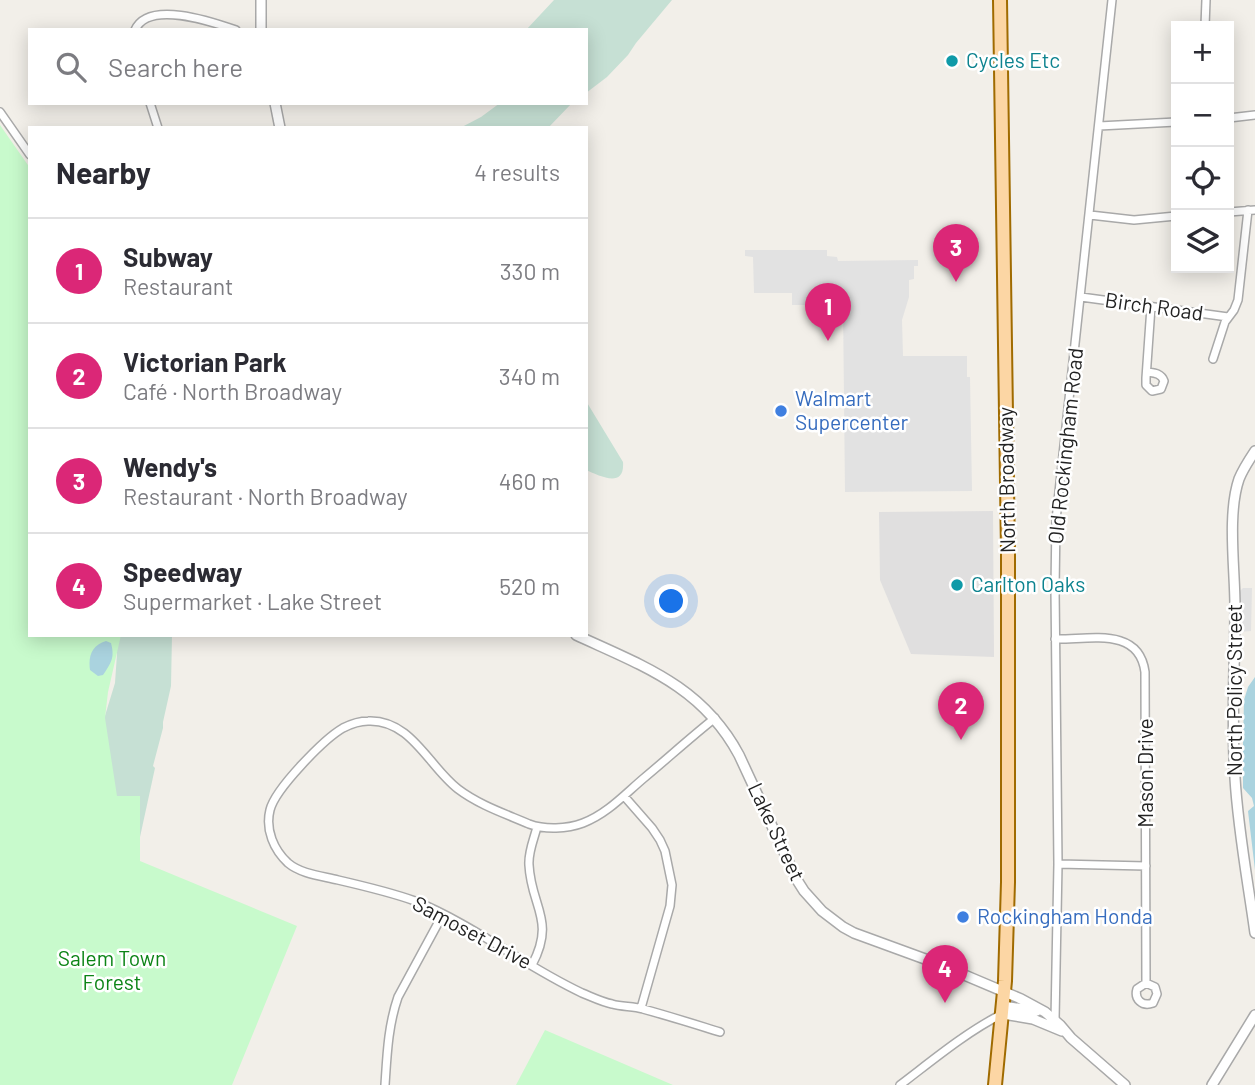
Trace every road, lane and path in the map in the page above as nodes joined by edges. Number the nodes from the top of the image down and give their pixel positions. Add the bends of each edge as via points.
1 (261, 0) edge
2 (1000, 0) edge
3 (1112, 0) edge
4 (1206, 0) edge
5 (1205, 21) edge
6 (136, 28) edge
7 (230, 28) edge
8 (261, 28) edge
9 (151, 105) edge
10 (275, 105) edge
11 (0, 112) edge
12 (1255, 115) edge
13 (1234, 117) edge
14 (1171, 121) edge
15 (158, 126) edge
16 (280, 126) edge
17 (1099, 126) junction
18 (28, 152) edge
19 (1252, 210) edge
20 (1234, 212) edge
21 (1090, 215) junction
22 (1171, 216) edge
23 (1081, 297) junction
24 (1151, 307) junction
25 (1228, 317) junction
26 (1213, 359) dead end
27 (1147, 372) dead end
28 (1255, 451) edge
29 (580, 637) edge
30 (1055, 639) junction
31 (715, 718) junction
32 (624, 796) junction
33 (537, 827) junction
34 (1058, 863) junction
35 (1146, 866) junction
36 (443, 914) junction
37 (1255, 933) edge
38 (532, 965) junction
39 (1146, 983) dead end
40 (1003, 1005) junction
41 (641, 1008) junction
42 (1255, 1015) edge
43 (1055, 1020) junction
44 (720, 1032) dead end
45 (1067, 1034) junction
46 (385, 1085) edge
47 (900, 1085) edge
48 (995, 1085) edge
49 (1125, 1085) edge
50 (1212, 1085) edge

1 - 8 street
2 - 40 main road, North Broadway via 1008,628
3 - 17 street, Old Rockingham Road
4 - 5 street
6 - 7 street via 146,15 168,9
9 - 15 street
10 - 16 street
11 - 18 street
12 - 13 street
14 - 17 street
17 - 21 street, Old Rockingham Road
19 - 20 street
19 - 25 street via 1238,300
21 - 22 street via 1133,220
21 - 23 street, Old Rockingham Road
23 - 24 street, Birch Road
23 - 30 street, Old Rockingham Road via 1056,520
24 - 25 street, Birch Road
24 - 27 street
25 - 26 street
28 - 37 street, North Policy Street via 1240,477 1233,521 1234,775
29 - 31 street, Lake Street via 669,681
30 - 34 street, Old Rockingham Road
30 - 35 street, Mason Drive via 1122,641 1134,647 1142,659
31 - 32 street, Samoset Drive
31 - 40 street, Lake Street via 739,755 797,880 822,911 854,933 928,960
32 - 33 street, Samoset Drive via 583,823
32 - 41 street via 660,840 672,885
33 - 36 street, Samoset Drive via 458,790 403,732 384,722 355,723 325,743 284,785 270,809 268,824 277,850 305,872 400,896
33 - 38 street via 528,867 542,918 542,936
34 - 35 street
34 - 43 street, Old Rockingham Road
35 - 39 street, Mason Drive
36 - 38 street, Samoset Drive
36 - 46 street via 393,1011
38 - 41 street, Samoset Drive via 598,1000
40 - 43 street via 1021,999
40 - 45 street
40 - 47 street via 992,1020
40 - 48 main road, North Broadway
41 - 44 street, Samoset Drive
42 - 50 street
43 - 45 street
45 - 49 street

